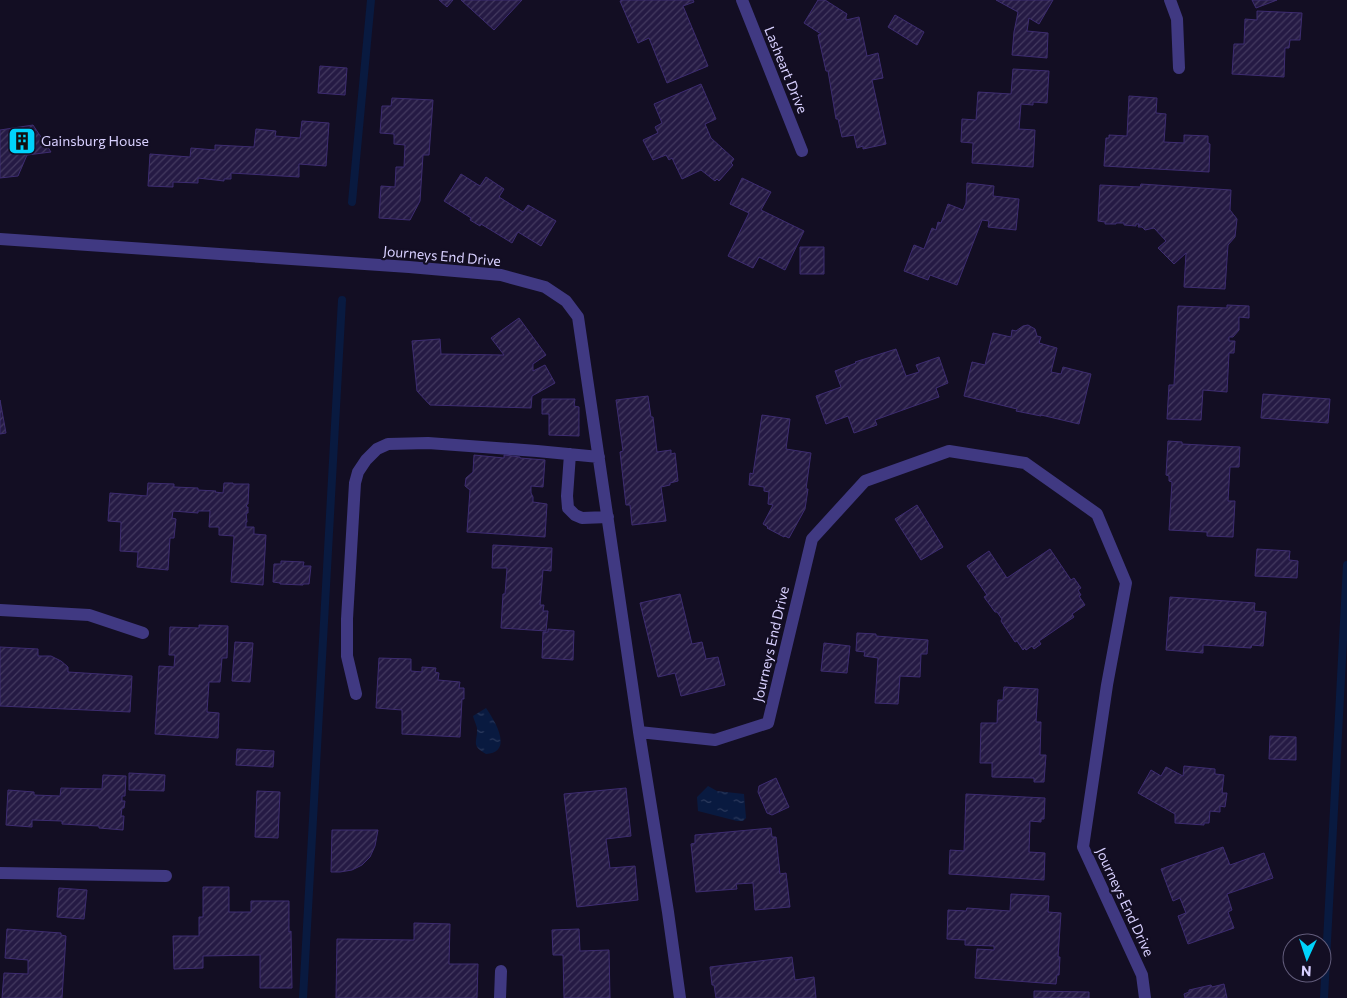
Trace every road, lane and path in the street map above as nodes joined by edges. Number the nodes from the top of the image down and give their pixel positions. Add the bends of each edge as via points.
1 (742, 0) edge
2 (1170, 0) edge
3 (1179, 68) dead end
4 (802, 151) dead end
5 (0, 239) edge
6 (570, 454) junction
7 (599, 457) junction
8 (608, 517) junction
9 (0, 610) edge
10 (143, 634) dead end
11 (356, 694) dead end
12 (639, 732) junction
13 (0, 873) edge
14 (166, 876) dead end
15 (501, 971) dead end
16 (500, 998) edge
17 (680, 998) edge
18 (1146, 998) edge

1 - 4 street, Lasheart Drive
2 - 3 street via 1177,19
5 - 7 street, Journeys End Drive via 500,275 545,287 566,301 578,317
6 - 7 street
6 - 8 street via 568,508 574,516 582,518
6 - 11 street via 408,443 388,444 366,460 355,483 348,619 347,656
7 - 8 street, Journeys End Drive
8 - 12 street, Journeys End Drive
9 - 10 street via 89,615
12 - 17 street
12 - 18 street, Journeys End Drive via 715,740 768,723 812,539 865,481 949,451 1025,463 1097,514 1126,583 1083,847 1142,975
13 - 14 street
15 - 16 street

